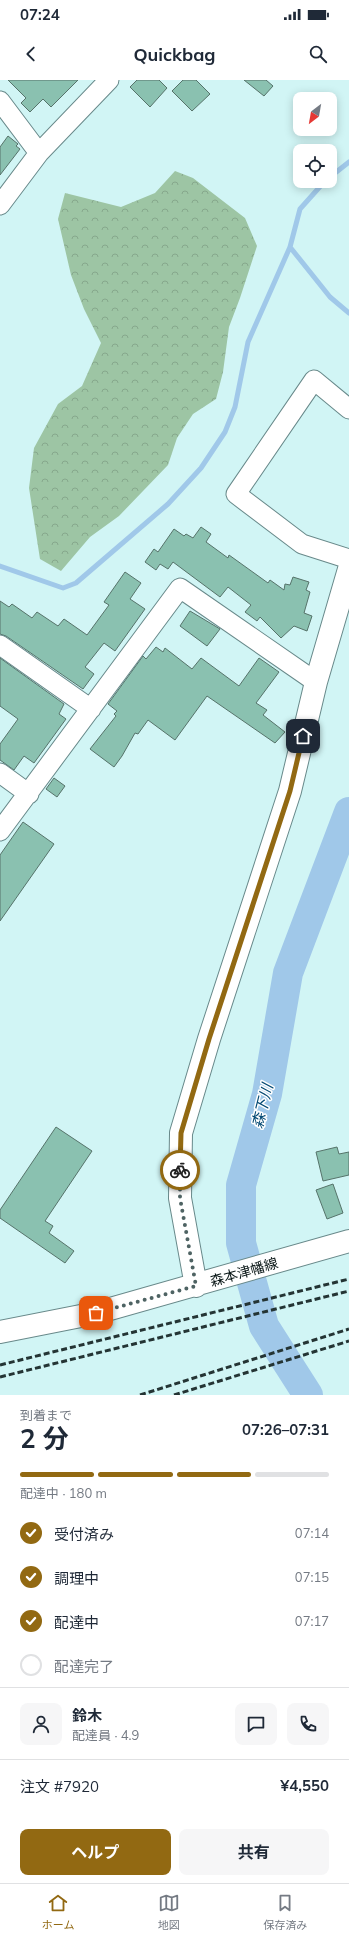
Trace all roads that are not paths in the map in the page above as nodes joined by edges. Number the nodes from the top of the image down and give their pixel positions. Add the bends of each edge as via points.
1 (108, 80) edge
2 (0, 100) edge
3 (39, 153) junction
4 (0, 205) edge
5 (349, 409) edge
6 (349, 559) edge
7 (349, 569) edge
8 (0, 645) edge
9 (316, 682) junction
10 (91, 709) junction
11 (0, 773) edge
12 (29, 794) junction
13 (0, 831) edge
14 (348, 1242) edge
15 (196, 1286) junction
16 (0, 1332) edge

1 - 3 street
2 - 3 street
3 - 4 street
5 - 6 street via 314,380 236,494 302,544
7 - 9 street
8 - 10 street
9 - 10 street via 180,588
9 - 15 street via 290,791 181,1133 180,1198
10 - 12 street
11 - 12 street
12 - 13 street
14 - 15 street, 森本津幡線
15 - 16 street, 森本津幡線 via 96,1313

